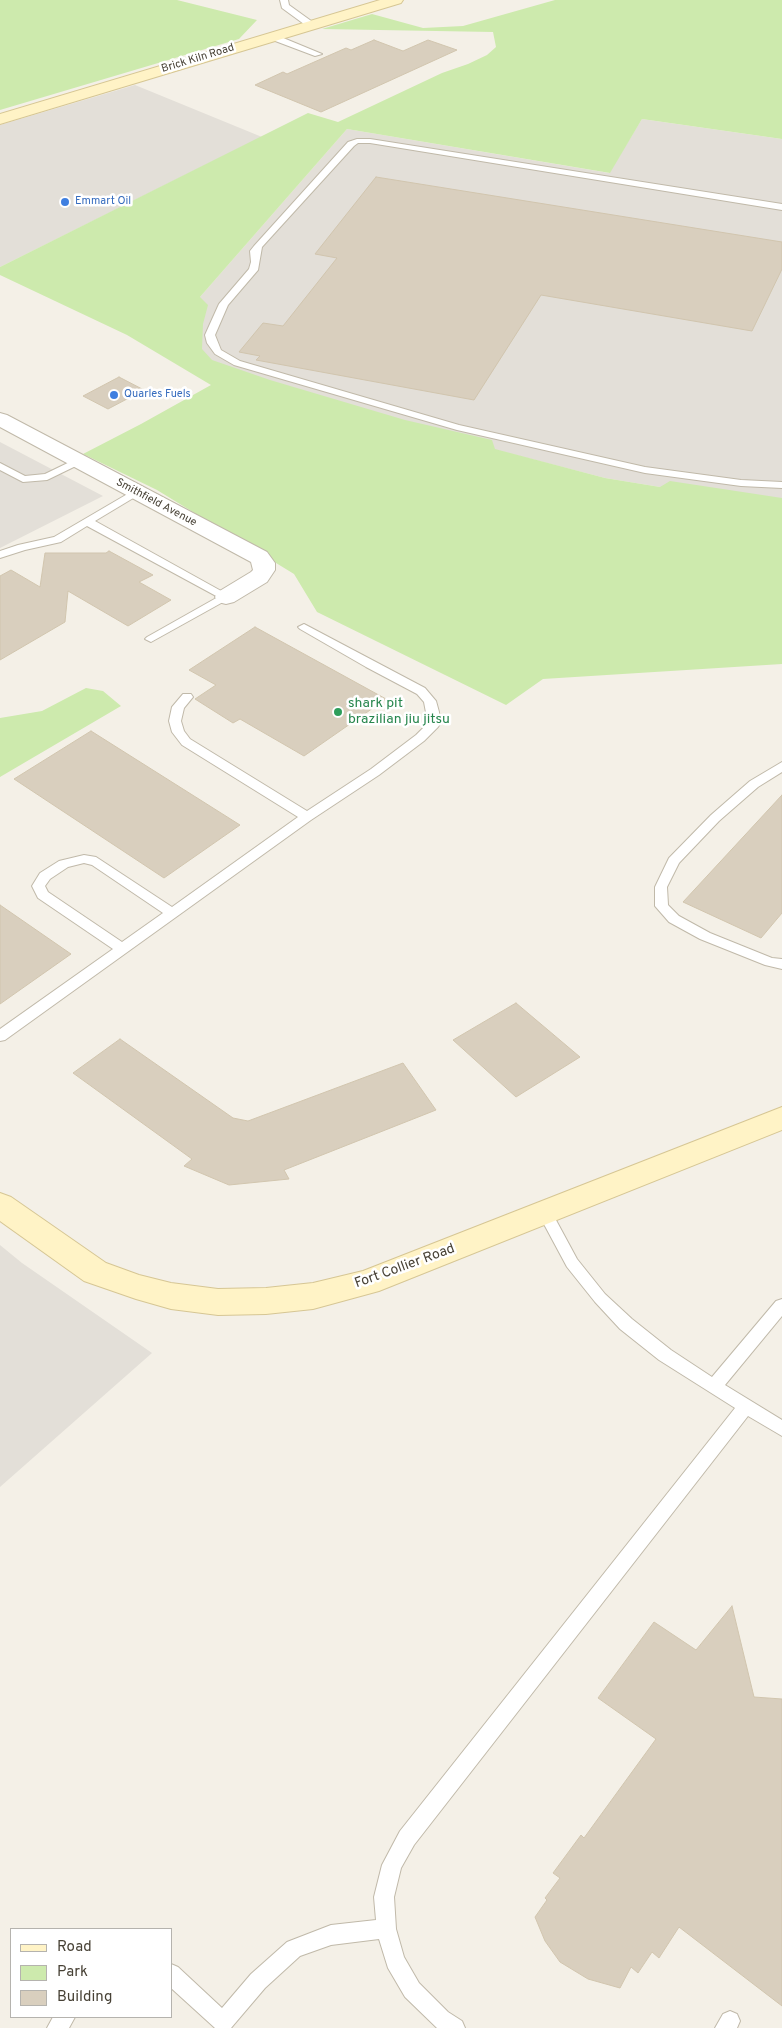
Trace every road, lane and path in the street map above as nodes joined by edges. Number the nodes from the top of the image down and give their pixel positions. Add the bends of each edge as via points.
1 (284, 0) edge
2 (396, 0) edge
3 (311, 25) junction
4 (273, 37) junction
5 (318, 54) dead end
6 (0, 119) edge
7 (782, 207) edge
8 (0, 419) edge
9 (78, 461) junction
10 (0, 466) edge
11 (782, 485) edge
12 (136, 492) junction
13 (88, 522) junction
14 (0, 555) edge
15 (226, 597) junction
16 (304, 627) dead end
17 (151, 639) dead end
18 (187, 698) dead end
19 (782, 766) edge
20 (307, 817) junction
21 (172, 914) junction
22 (123, 948) junction
23 (782, 964) edge
24 (0, 1036) edge
25 (782, 1118) edge
26 (0, 1205) edge
27 (545, 1213) junction
28 (782, 1305) edge
29 (714, 1386) junction
30 (746, 1406) junction
31 (782, 1429) edge
32 (386, 1929) junction
33 (172, 1975) edge
34 (64, 2018) edge
35 (226, 2025) edge
36 (56, 2028) edge
37 (455, 2028) edge

1 - 3 lane via 285,6
2 - 3 street, Brick Kiln Road
3 - 4 street, Brick Kiln Road
4 - 5 lane
4 - 6 street, Brick Kiln Road
7 - 11 lane via 380,142 357,141 258,246 253,270 224,304 210,335 218,352 238,363 456,427 646,470 741,483
8 - 9 street, Smithfield Avenue
9 - 10 lane via 47,477 23,479
9 - 12 street, Smithfield Avenue
12 - 13 lane
12 - 15 street, Smithfield Avenue via 259,557 264,563 259,577
13 - 14 lane via 57,540
13 - 15 lane
15 - 17 lane
16 - 20 lane via 421,691 430,702 434,724 382,766
18 - 20 lane via 178,708 175,721 186,742
19 - 23 lane via 754,784 714,818 674,861 661,887 662,906 674,919 705,936
20 - 21 lane
21 - 22 lane
21 - 22 lane via 96,861 84,859 64,864 45,876 38,886 43,895
22 - 24 lane
25 - 27 street, Fort Collier Road
26 - 27 street, Fort Collier Road via 95,1272 172,1296 218,1302 313,1296 368,1282
27 - 29 lane via 572,1263 600,1298 665,1355
28 - 29 lane
29 - 30 lane
30 - 31 lane
30 - 32 lane via 407,1838 392,1865 384,1897
32 - 35 lane via 331,1935 294,1949 258,1981
32 - 37 lane via 394,1961 412,1990 441,2019
33 - 35 lane
34 - 36 lane

